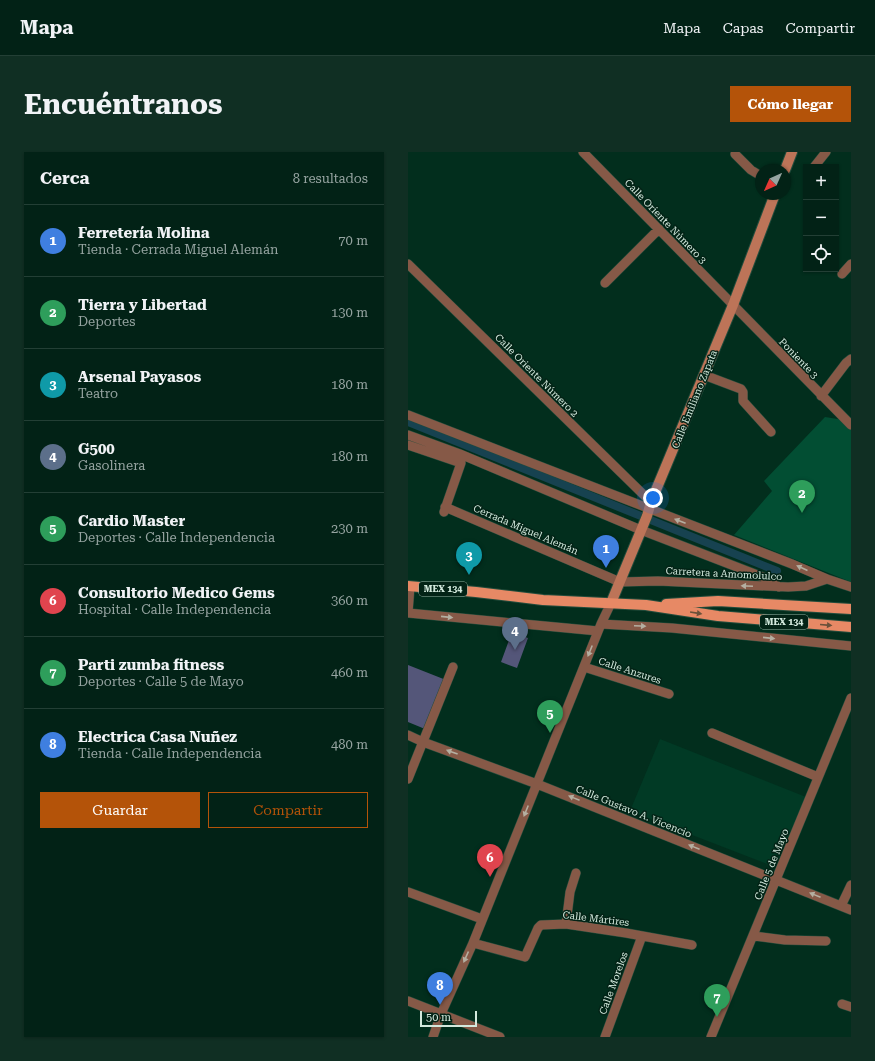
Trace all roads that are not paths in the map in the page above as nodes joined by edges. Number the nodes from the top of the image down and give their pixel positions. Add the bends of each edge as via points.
1 (584, 152) edge
2 (792, 152) edge
3 (826, 152) edge
4 (735, 154) dead end
5 (787, 164) edge
6 (816, 164) edge
7 (755, 172) edge
8 (773, 200) edge
9 (659, 229) junction
10 (408, 264) edge
11 (851, 264) edge
12 (842, 274) dead end
13 (605, 283) dead end
14 (733, 305) junction
15 (851, 359) edge
16 (704, 374) junction
17 (821, 396) junction
18 (408, 415) edge
19 (851, 425) edge
20 (771, 432) dead end
21 (408, 435) edge
22 (408, 445) edge
23 (460, 459) junction
24 (647, 516) junction
25 (827, 579) junction
26 (620, 582) junction
27 (409, 586) edge
28 (779, 587) junction
29 (851, 587) edge
30 (611, 603) junction
31 (646, 605) junction
32 (851, 609) edge
33 (408, 613) edge
34 (600, 627) junction
35 (851, 627) edge
36 (851, 646) edge
37 (453, 667) dead end
38 (584, 667) junction
39 (669, 694) dead end
40 (851, 698) edge
41 (712, 733) dead end
42 (408, 734) edge
43 (423, 742) junction
44 (818, 777) junction
45 (408, 779) edge
46 (537, 784) junction
47 (576, 873) dead end
48 (776, 880) junction
49 (851, 885) edge
50 (408, 892) edge
51 (841, 906) junction
52 (851, 910) edge
53 (482, 919) junction
54 (566, 924) junction
55 (642, 936) junction
56 (754, 936) junction
57 (826, 941) dead end
58 (473, 943) junction
59 (692, 945) dead end
60 (408, 1001) edge
61 (441, 1014) junction
62 (433, 1037) edge
63 (500, 1037) edge
64 (605, 1037) edge
65 (711, 1037) edge

1 - 9 street, Calle Oriente Número 3
2 - 5 street
3 - 6 street
4 - 7 street
8 - 14 street, Calle Emiliano Zapata
9 - 13 street
9 - 14 street, Calle Oriente Número 3
10 - 24 street, Calle Oriente Número 2
11 - 12 street
14 - 16 street, Calle Emiliano Zapata
14 - 17 street, Poniente 3
15 - 17 street
16 - 20 street via 741,389 743,401
16 - 24 street, Calle Emiliano Zapata
17 - 19 street, Poniente 3
18 - 24 street
21 - 23 street
22 - 23 street
23 - 24 street
23 - 26 street, Cerrada Miguel Alemán via 445,509
25 -> 24 street via 792,564
24 - 26 street, Calle Emiliano Zapata
24 - 28 street
25 - 28 street, Carretera a Amomolulco via 806,586
25 - 29 street
28 -> 26 street, Carretera a Amomolulco via 658,581
26 - 30 street, Calle Emiliano Zapata
27 - 30 main road, MEX 134 via 543,600
27 - 33 street
30 - 31 main road, MEX 134
30 - 34 street
31 - 32 main road, MEX 134 via 718,601
31 -> 35 main road, MEX 134 via 718,616
33 -> 34 street
34 -> 36 street via 672,628
34 -> 38 street
37 - 43 street
38 - 39 street, Calle Anzures
38 - 46 street
40 - 44 street, Calle 5 de Mayo
41 - 44 street
42 - 43 street, Calle Gustavo A. Vicencio
43 - 45 street
46 -> 43 street, Calle Gustavo A. Vicencio
44 - 48 street, Calle 5 de Mayo
48 -> 46 street, Calle Gustavo A. Vicencio
46 -> 53 street
47 - 54 street via 570,892
51 -> 48 street, Calle Gustavo A. Vicencio
48 - 56 street, Calle 5 de Mayo
49 - 51 street
50 - 53 street
51 - 52 street, Calle Gustavo A. Vicencio
53 - 58 street
54 - 55 street, Calle Mártires
54 - 58 street, Calle Mártires via 541,925 525,957
55 - 59 street, Calle Mártires
55 - 64 street, Calle Morelos
56 - 57 street
56 - 65 street, Calle 5 de Mayo
58 -> 61 street
60 - 61 street
61 - 62 street
61 - 63 street

